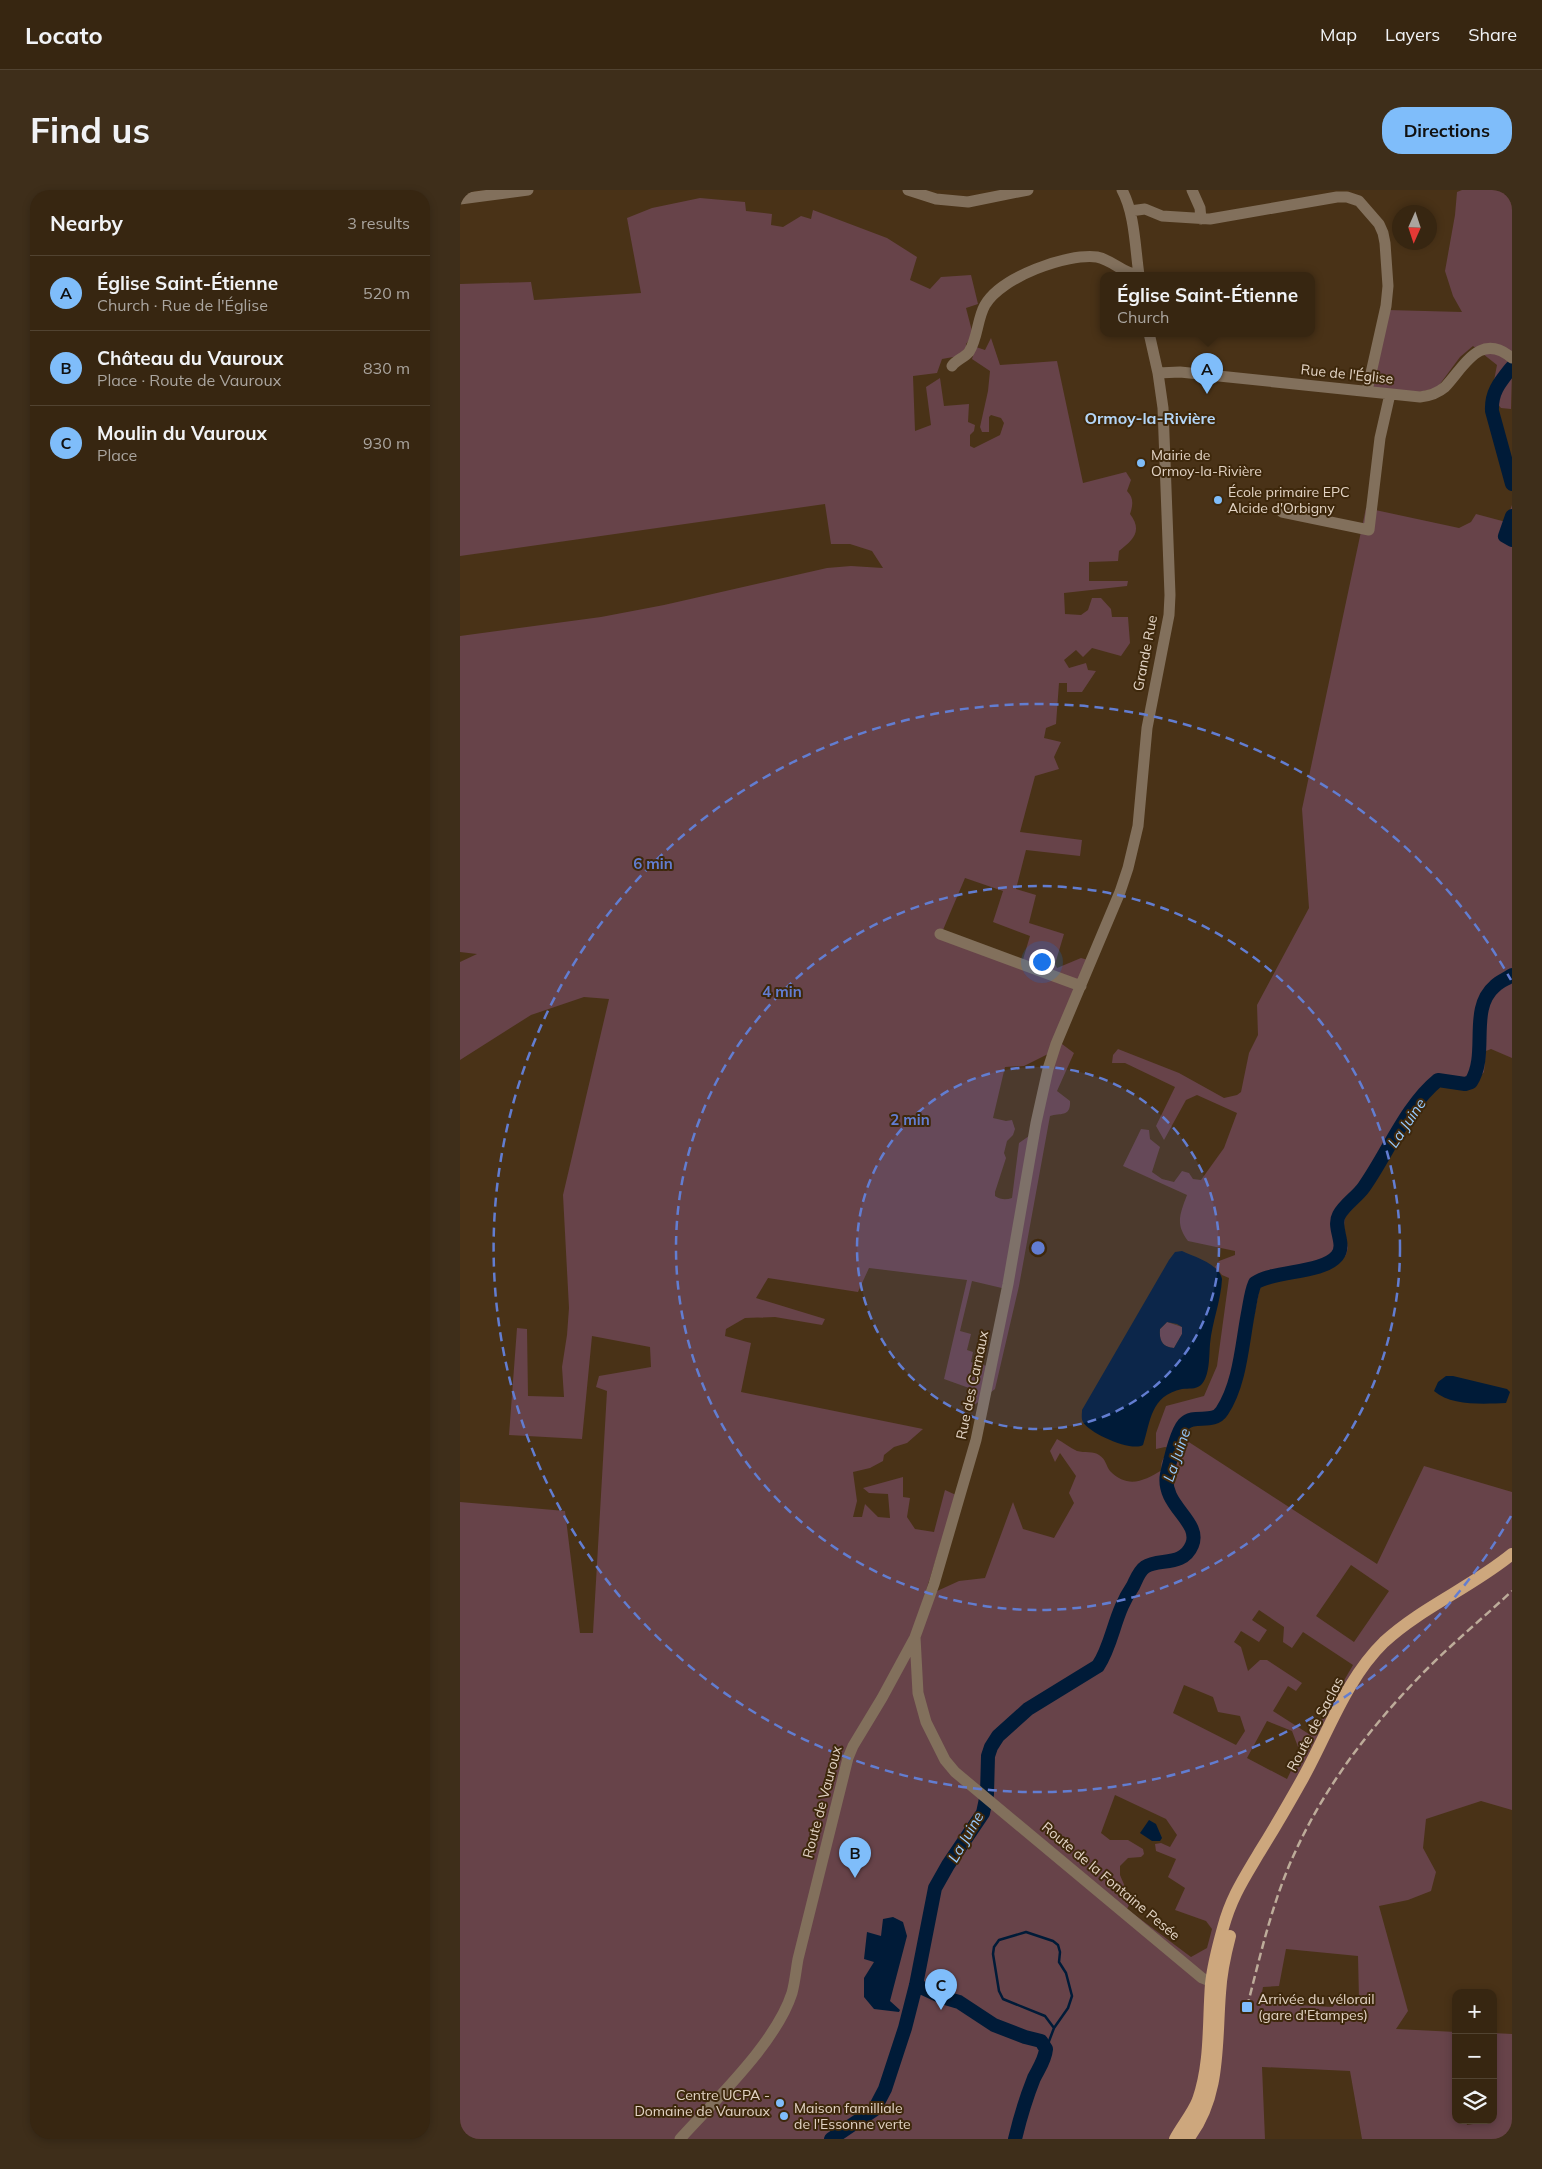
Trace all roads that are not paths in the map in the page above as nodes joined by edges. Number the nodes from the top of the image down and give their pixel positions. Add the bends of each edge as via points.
1 (528, 190) edge
2 (908, 190) edge
3 (1028, 190) edge
4 (1122, 190) edge
5 (1192, 190) edge
6 (460, 199) edge
7 (1130, 211) junction
8 (1200, 219) junction
9 (1127, 272) edge
10 (1139, 272) edge
11 (1150, 337) edge
12 (1512, 358) edge
13 (952, 366) dead end
14 (1158, 373) junction
15 (1366, 391) junction
16 (1390, 394) junction
17 (1282, 512) dead end
18 (940, 934) dead end
19 (1087, 972) joint
20 (1081, 986) junction
21 (1512, 1554) edge
22 (915, 1637) junction
23 (977, 1789) joint
24 (1216, 1986) junction
25 (1197, 2102) junction
26 (1201, 2119) junction
27 (680, 2139) edge
28 (1175, 2139) edge
29 (1181, 2139) edge
30 (1188, 2139) edge
31 (1196, 2139) edge

1 - 6 street
2 - 3 street via 936,199 968,202
4 - 7 street
5 - 8 street via 1200,208
7 - 8 street via 1145,210 1162,216
7 - 10 street
8 - 15 street via 1337,197 1347,196 1358,201 1384,233 1388,286
9 - 13 street via 1097,257 1065,261 1025,272 987,302 970,349
11 - 14 street, Grande Rue
12 - 16 street, Rue de l'Église via 1496,350 1476,353 1438,392 1420,397
14 - 15 street, Rue de l'Église via 1180,372
14 - 19 street, Grande Rue via 1163,408 1169,615 1147,728 1138,826 1128,868
15 - 16 street, Rue de l'Église
16 - 17 street via 1380,438 1369,530
18 - 20 street
19 - 20 street, Rue des Carnaux
20 - 22 street, Rue des Carnaux via 1048,1069 976,1440
21 - 24 main road, Route de Saclas via 1384,1643 1346,1693 1314,1758 1231,1903 1216,1954
22 - 23 street, Rue des Carnaux via 918,1693 926,1722 945,1760
22 - 27 street, Route de Vauroux via 848,1758 792,1993 780,2020 764,2045
23 - 24 street, Route de la Fontaine Pesée via 1202,1978
24 - 25 main road, Route de Saclas
24 - 26 main road, Route de Saclas via 1215,2074
25 - 28 main road, Route de Saclas
25 - 29 street via 1193,2118
26 - 30 main road, Route de Saclas
26 - 31 street

